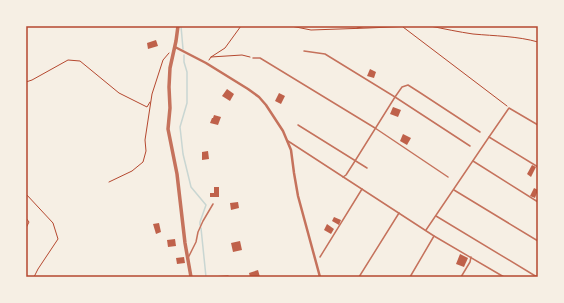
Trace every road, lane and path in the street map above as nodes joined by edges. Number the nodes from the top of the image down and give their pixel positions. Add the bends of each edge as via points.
1 (178, 26) edge
2 (240, 26) edge
3 (291, 26) edge
4 (366, 26) edge
5 (403, 26) edge
6 (413, 26) edge
7 (430, 26) edge
8 (353, 29) junction
9 (538, 42) edge
10 (175, 47) junction
11 (304, 51) dead end
12 (211, 57) junction
13 (253, 58) joint
14 (206, 63) junction
15 (26, 82) edge
16 (395, 97) junction
17 (151, 102) junction
18 (509, 108) junction
19 (298, 125) dead end
20 (538, 125) edge
21 (375, 128) junction
22 (480, 132) dead end
23 (489, 137) junction
24 (288, 140) junction
25 (470, 146) dead end
26 (355, 161) junction
27 (473, 161) junction
28 (538, 167) edge
29 (367, 168) dead end
30 (343, 177) junction
31 (448, 177) dead end
32 (109, 182) dead end
33 (362, 189) junction
34 (454, 190) junction
35 (26, 194) edge
36 (538, 202) edge
37 (213, 204) dead end
38 (399, 213) junction
39 (436, 216) junction
40 (26, 218) edge
41 (26, 228) edge
42 (426, 230) junction
43 (434, 236) junction
44 (538, 241) edge
45 (320, 257) dead end
46 (471, 257) junction
47 (188, 260) junction
48 (228, 276) dead end
49 (34, 277) edge
50 (191, 277) edge
51 (214, 277) edge
52 (320, 277) edge
53 (359, 277) edge
54 (410, 277) edge
55 (461, 277) edge
56 (504, 277) edge
57 (537, 277) edge

1 - 10 street
2 - 12 path via 225,48
3 - 8 path via 311,30
4 - 8 path
5 - 6 path
5 - 8 path
5 - 18 path
7 - 9 path
10 - 14 street
10 - 17 path via 163,60
10 - 47 street via 170,68 168,129 177,174
11 - 16 lane via 325,54
12 - 13 path via 242,55
12 - 14 path
13 - 21 lane via 260,58
14 - 24 street via 259,97
15 - 17 path via 68,60 80,61 119,93 147,107
16 - 21 lane
16 - 22 lane via 402,87 408,85
16 - 25 lane
17 - 32 path via 144,162
18 - 20 lane
18 - 23 lane
19 - 26 lane
21 - 26 lane
21 - 31 lane
23 - 27 lane
23 - 28 lane
24 - 30 lane
24 - 52 street via 299,202
26 - 29 lane
26 - 30 lane
27 - 34 lane
27 - 36 lane
30 - 33 lane
33 - 38 lane
33 - 45 lane
34 - 39 lane
34 - 44 lane
35 - 49 path via 53,223 58,239
37 - 47 lane via 198,232
38 - 42 lane
38 - 53 lane
39 - 42 lane
39 - 57 lane
40 - 41 path via 29,222
42 - 43 lane
43 - 46 lane
43 - 54 lane
46 - 55 lane
46 - 56 lane
47 - 50 street
48 - 51 lane

